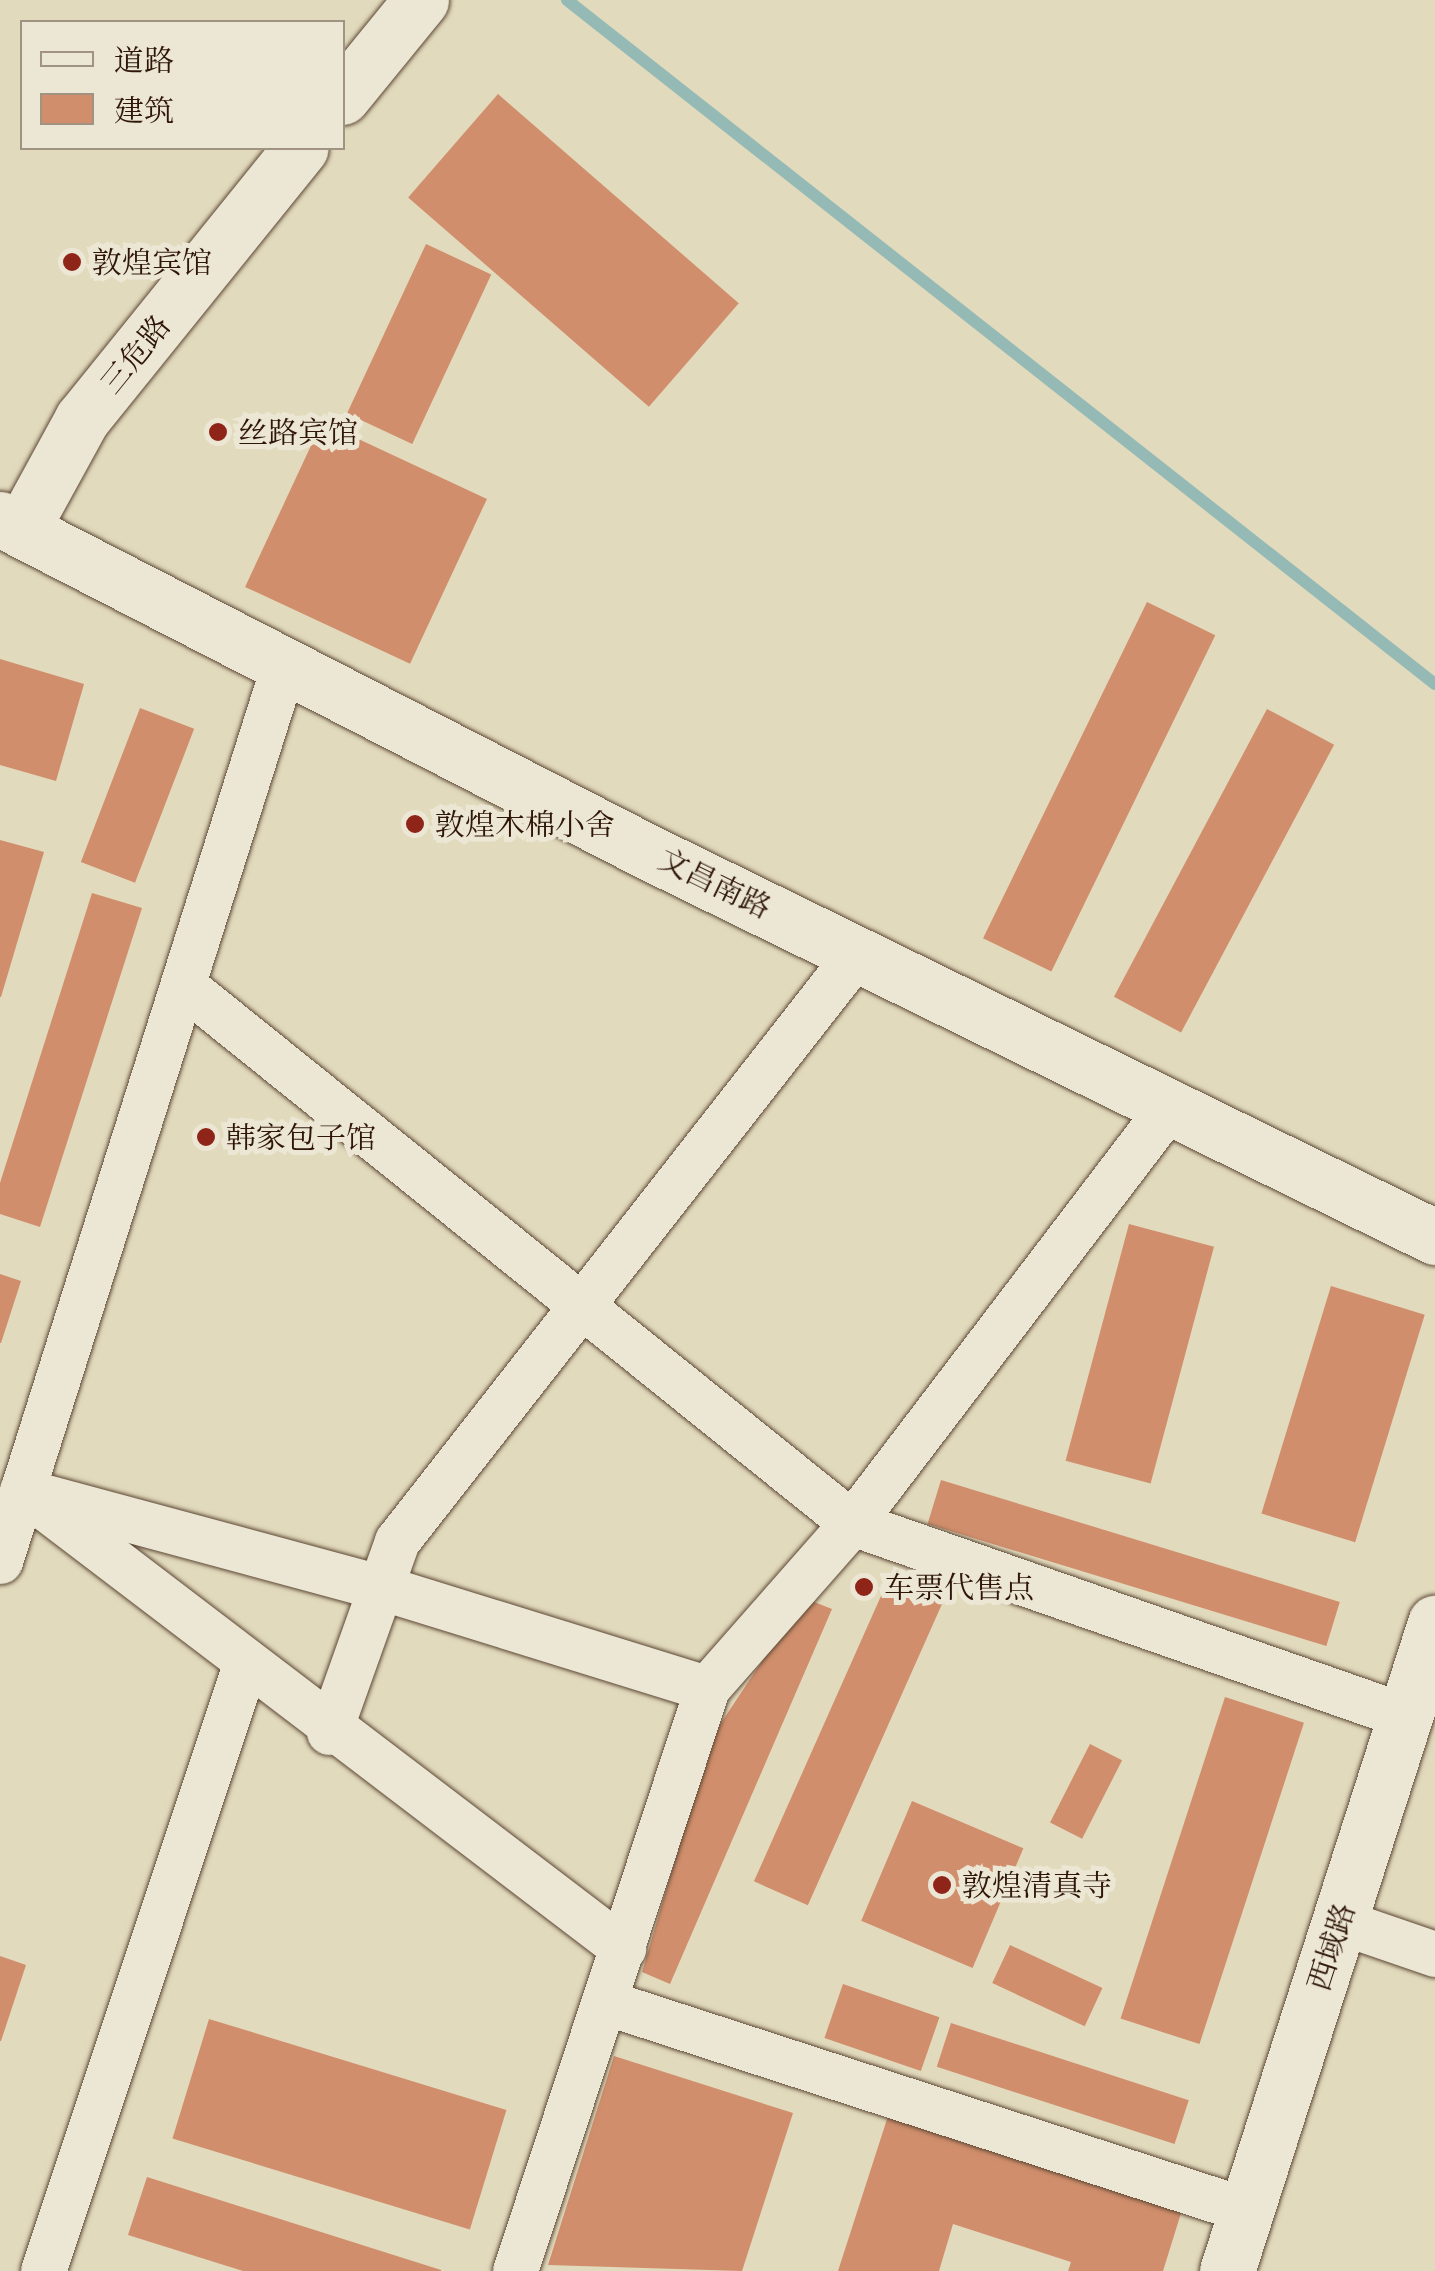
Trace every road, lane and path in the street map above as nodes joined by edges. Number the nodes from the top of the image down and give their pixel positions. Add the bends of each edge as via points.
1 (420, 0) edge
2 (345, 92) edge
3 (300, 150) edge
4 (12, 522) edge
5 (285, 661) junction
6 (858, 952) junction
7 (183, 985) junction
8 (1172, 1103) junction
9 (1435, 1237) edge
10 (582, 1306) junction
11 (11, 1486) edge
12 (852, 1523) junction
13 (0, 1561) edge
14 (380, 1587) junction
15 (1435, 1623) edge
16 (245, 1665) junction
17 (708, 1688) junction
18 (1405, 1716) junction
19 (330, 1732) junction
20 (1339, 1920) junction
21 (623, 1948) junction
22 (1435, 1954) edge
23 (605, 2002) junction
24 (1246, 2210) junction
25 (43, 2271) edge
26 (515, 2271) edge
27 (1227, 2271) edge

1 - 2 street
3 - 4 street, 三危路 via 82,419
4 - 5 street, 文昌南路
5 - 6 street, 文昌南路
5 - 7 street
6 - 8 street, 文昌南路
6 - 10 street
7 - 10 street
7 - 11 street
8 - 9 street, 文昌南路
8 - 12 street
10 - 12 street
10 - 14 street via 398,1541
11 - 13 street
11 - 14 street
11 - 16 street
12 - 17 street
12 - 18 street
14 - 17 street
14 - 19 street
15 - 18 street, 西域路
16 - 19 street
16 - 25 street
17 - 21 street
18 - 20 street, 西域路
19 - 21 street
20 - 22 street
20 - 24 street, 西域路
21 - 23 street
23 - 24 street
23 - 26 street
24 - 27 street, 西域路

